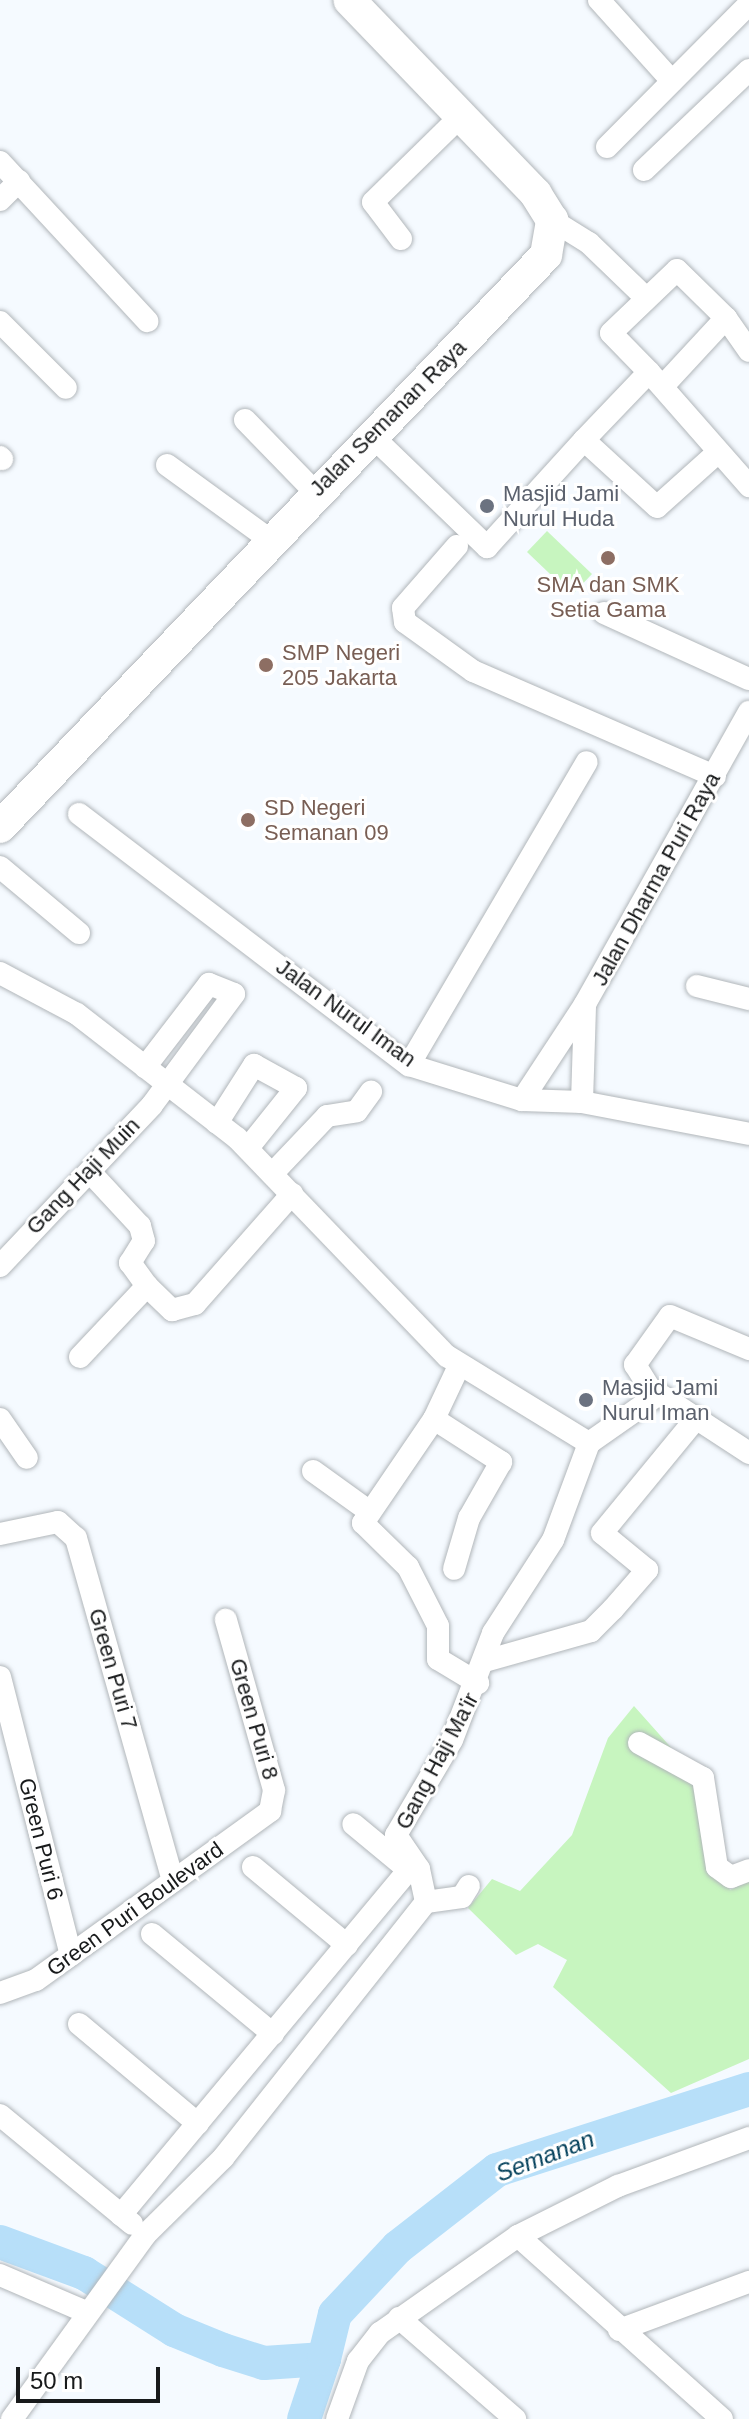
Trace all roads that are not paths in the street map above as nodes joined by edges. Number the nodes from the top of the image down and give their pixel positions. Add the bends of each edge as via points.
1 (349, 0) edge
2 (599, 0) edge
3 (749, 4) edge
4 (749, 70) edge
5 (672, 81) junction
6 (463, 114) junction
7 (607, 147) dead end
8 (0, 162) edge
9 (644, 170) dead end
10 (19, 181) junction
11 (0, 200) edge
12 (552, 220) junction
13 (401, 239) dead end
14 (646, 298) junction
15 (726, 318) junction
16 (147, 321) dead end
17 (0, 322) edge
18 (749, 351) edge
19 (656, 379) junction
20 (66, 388) dead end
21 (245, 420) dead end
22 (370, 434) junction
23 (584, 440) junction
24 (716, 454) junction
25 (167, 465) dead end
26 (749, 486) edge
27 (314, 491) junction
28 (269, 539) junction
29 (457, 546) dead end
30 (604, 613) dead end
31 (749, 679) edge
32 (749, 712) edge
33 (587, 762) dead end
34 (715, 776) junction
35 (79, 814) dead end
36 (0, 827) edge
37 (0, 867) edge
38 (79, 933) dead end
39 (0, 973) edge
40 (697, 986) dead end
41 (749, 999) edge
42 (585, 1004) junction
43 (409, 1065) junction
44 (145, 1067) junction
45 (163, 1085) junction
46 (371, 1092) dead end
47 (522, 1100) junction
48 (582, 1102) junction
49 (217, 1123) junction
50 (749, 1134) edge
51 (248, 1148) junction
52 (90, 1172) junction
53 (272, 1174) junction
54 (292, 1194) junction
55 (0, 1266) edge
56 (147, 1286) junction
57 (749, 1349) edge
58 (80, 1357) dead end
59 (459, 1366) junction
60 (654, 1395) junction
61 (0, 1419) edge
62 (434, 1419) junction
63 (694, 1421) junction
64 (589, 1443) junction
65 (749, 1453) edge
66 (27, 1458) dead end
67 (313, 1471) dead end
68 (370, 1512) junction
69 (0, 1534) edge
70 (454, 1569) dead end
71 (226, 1620) dead end
72 (485, 1661) junction
73 (0, 1677) edge
74 (478, 1683) junction
75 (639, 1743) dead end
76 (264, 1816) joint
77 (353, 1824) dead end
78 (253, 1867) dead end
79 (749, 1870) edge
80 (173, 1881) junction
81 (469, 1886) dead end
82 (426, 1902) junction
83 (152, 1934) dead end
84 (347, 1945) junction
85 (71, 1955) junction
86 (0, 1993) edge
87 (79, 2024) dead end
88 (273, 2034) junction
89 (0, 2115) edge
90 (198, 2124) junction
91 (749, 2138) edge
92 (121, 2215) junction
93 (145, 2235) junction
94 (518, 2236) junction
95 (0, 2275) edge
96 (744, 2291) edge
97 (90, 2308) junction
98 (399, 2318) junction
99 (619, 2330) junction
100 (12, 2419) edge
101 (337, 2419) edge
102 (515, 2419) edge
103 (722, 2419) edge

1 - 6 street
2 - 5 street
3 - 5 street
4 - 9 street
5 - 7 street
6 - 12 street
6 - 13 street via 373,202
8 - 10 street
10 - 11 street
10 - 16 street
12 - 14 street via 589,243
12 - 22 street, Jalan Semanan Raya via 546,255 533,273
14 - 15 street via 676,269
14 - 19 street via 611,335
15 - 18 street
15 - 19 street
17 - 20 street
19 - 23 street
19 - 24 street
21 - 27 street
22 - 23 street via 487,547
22 - 27 street, Jalan Semanan Raya
23 - 24 street via 657,507
24 - 26 street
25 - 28 street
27 - 28 street, Jalan Semanan Raya
28 - 36 street, Jalan Semanan Raya
29 - 34 street via 403,608 405,622 473,671
30 - 31 street
32 - 34 street, Jalan Dharma Puri Raya
33 - 43 street
34 - 42 street, Jalan Dharma Puri Raya
35 - 43 street, Jalan Nurul Iman
37 - 38 street
39 - 44 street via 77,1014
40 - 41 street
42 - 47 street, Jalan Dharma Puri Raya
42 - 48 street, Jalan Dharma Puri Raya
43 - 47 street, Jalan Nurul Iman
44 - 45 street
44 - 45 street, Gang Haji Muin via 209,984 234,994 221,1018
45 - 49 street
45 - 52 street, Gang Haji Muin
46 - 53 street via 349,1116 327,1116
47 - 48 street, Jalan Nurul Iman
48 - 50 street, Jalan Nurul Iman
49 - 51 street
49 - 51 street via 254,1065 289,1083 297,1091
51 - 53 street
52 - 55 street, Gang Haji Muin
52 - 56 street via 140,1226 144,1241 130,1263
53 - 54 street
54 - 56 street via 195,1304 172,1310
54 - 59 street
56 - 58 street
57 - 60 street via 670,1316 635,1365
59 - 62 street
59 - 64 street
60 - 63 street
60 - 64 street
61 - 66 street
62 - 68 street
62 - 70 street via 501,1462 469,1518
63 - 65 street
63 - 72 street via 602,1533 647,1570 591,1631
64 - 72 street, Gang Haji Ma'ir via 553,1540 493,1633
67 - 68 street
68 - 74 street via 363,1524 408,1567 438,1626 438,1659
69 - 80 street, Green Puri 7 via 58,1522 76,1538
71 - 76 street, Green Puri 8 via 274,1790
72 - 74 street, Gang Haji Ma'ir
73 - 85 street, Green Puri 6
74 - 82 street, Gang Haji Ma'ir via 396,1835 419,1869
75 - 79 street via 703,1778 717,1867 731,1877
76 - 80 street, Green Puri Boulevard
77 - 84 street via 405,1870
78 - 84 street
80 - 85 street, Green Puri Boulevard
81 - 82 street via 462,1897
82 - 93 street via 223,2158
83 - 88 street
84 - 88 street
85 - 86 street, Green Puri Boulevard
87 - 90 street
88 - 90 street
89 - 92 street
90 - 92 street
91 - 94 street via 618,2186
92 - 93 street
93 - 97 street
94 - 98 street
94 - 99 street
95 - 97 street
96 - 99 street
97 - 100 street
98 - 101 street via 358,2361
98 - 102 street
99 - 103 street

